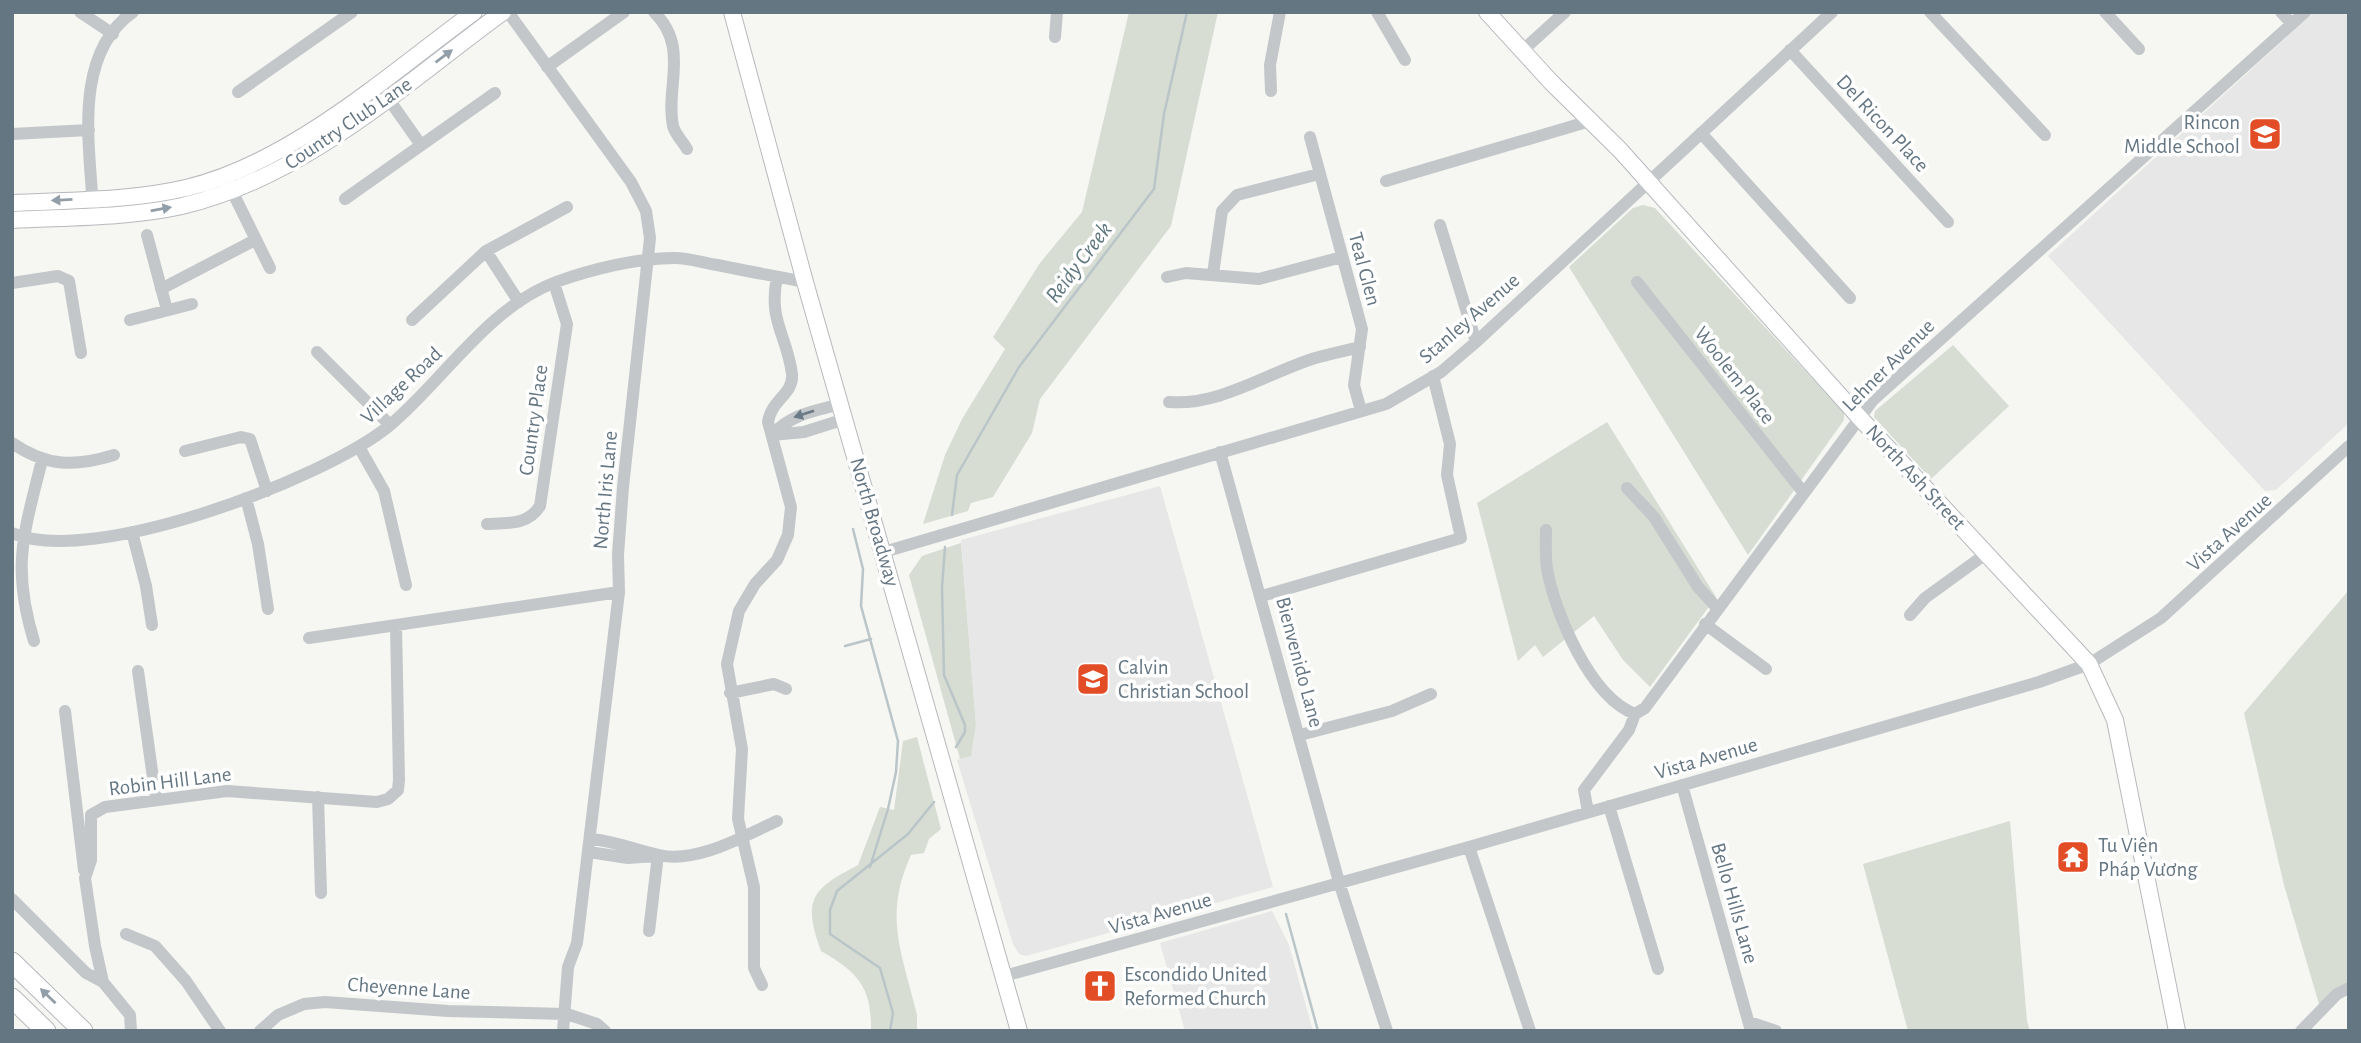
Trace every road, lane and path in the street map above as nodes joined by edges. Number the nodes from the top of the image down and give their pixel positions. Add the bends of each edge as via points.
1 (80, 12) edge
2 (133, 12) edge
3 (352, 12) edge
4 (474, 12) edge
5 (506, 12) edge
6 (624, 12) edge
7 (654, 12) edge
8 (732, 12) edge
9 (1057, 12) edge
10 (1377, 12) edge
11 (1487, 12) edge
12 (1565, 12) edge
13 (1832, 12) edge
14 (1930, 12) edge
15 (2105, 12) edge
16 (2281, 12) edge
17 (2305, 12) edge
18 (1280, 15) edge
19 (2292, 24) junction
20 (113, 34) junction
21 (1055, 37) dead end
22 (1790, 50) junction
23 (2139, 50) dead end
24 (1522, 51) junction
25 (1405, 60) dead end
26 (547, 67) junction
27 (377, 83) junction
28 (1271, 91) dead end
29 (238, 92) dead end
30 (495, 93) dead end
31 (387, 98) junction
32 (1590, 121) junction
33 (89, 130) junction
34 (12, 134) edge
35 (1700, 134) junction
36 (2045, 135) dead end
37 (1310, 137) dead end
38 (421, 145) junction
39 (687, 149) dead end
40 (1319, 174) junction
41 (1386, 181) dead end
42 (1648, 182) junction
43 (228, 183) junction
44 (93, 199) junction
45 (345, 199) dead end
46 (12, 203) edge
47 (567, 206) dead end
48 (93, 216) junction
49 (12, 220) edge
50 (1948, 222) dead end
51 (1440, 225) dead end
52 (147, 235) dead end
53 (255, 240) junction
54 (486, 251) junction
55 (1342, 257) junction
56 (649, 259) junction
57 (270, 268) dead end
58 (1213, 274) junction
59 (777, 277) junction
60 (1167, 277) dead end
61 (805, 282) junction
62 (1637, 282) dead end
63 (12, 283) edge
64 (554, 283) junction
65 (161, 289) junction
66 (1850, 298) dead end
67 (519, 302) junction
68 (192, 304) dead end
69 (167, 310) junction
70 (130, 320) dead end
71 (412, 320) dead end
72 (1476, 342) junction
73 (1360, 347) junction
74 (317, 352) dead end
75 (81, 353) dead end
76 (1433, 376) junction
77 (1169, 402) dead end
78 (1362, 411) junction
79 (843, 412) junction
80 (1859, 417) junction
81 (390, 425) junction
82 (772, 435) junction
83 (12, 443) edge
84 (2349, 446) edge
85 (359, 447) junction
86 (185, 451) dead end
87 (1220, 452) junction
88 (114, 455) dead end
89 (42, 460) junction
90 (1627, 488) dead end
91 (267, 491) junction
92 (1803, 492) junction
93 (246, 498) junction
94 (487, 524) dead end
95 (1546, 530) dead end
96 (132, 531) junction
97 (18, 536) edge
98 (884, 552) junction
99 (1987, 553) junction
100 (406, 585) dead end
101 (618, 592) junction
102 (1262, 596) junction
103 (1717, 608) junction
104 (268, 609) dead end
105 (1910, 615) dead end
106 (1705, 624) junction
107 (152, 625) dead end
108 (396, 625) junction
109 (309, 638) dead end
110 (34, 640) dead end
111 (2089, 664) junction
112 (1766, 668) dead end
113 (138, 671) dead end
114 (786, 689) dead end
115 (730, 693) junction
116 (1431, 694) dead end
117 (65, 711) dead end
118 (1635, 714) junction
119 (1300, 735) junction
120 (1682, 785) junction
121 (318, 797) junction
122 (156, 799) junction
123 (1609, 806) junction
124 (1588, 812) junction
125 (777, 821) dead end
126 (742, 836) junction
127 (590, 845) junction
128 (1469, 847) junction
129 (658, 855) junction
130 (85, 878) junction
131 (1339, 882) junction
132 (321, 893) dead end
133 (12, 899) edge
134 (649, 931) dead end
135 (126, 934) dead end
136 (12, 962) edge
137 (1658, 970) dead end
138 (1004, 976) junction
139 (103, 982) junction
140 (762, 985) dead end
141 (2349, 988) edge
142 (12, 998) edge
143 (564, 1013) junction
144 (1750, 1026) edge
145 (46, 1031) edge
146 (83, 1031) edge
147 (131, 1031) edge
148 (220, 1031) edge
149 (260, 1031) edge
150 (563, 1031) edge
151 (605, 1031) edge
152 (1019, 1031) edge
153 (1387, 1031) edge
154 (1530, 1031) edge
155 (1776, 1031) edge
156 (2177, 1031) edge
157 (2301, 1031) edge

1 - 20 street
2 - 20 street
3 - 29 street
4 - 27 main road, Country Club Lane
5 - 26 street, North Iris Lane
31 -> 5 main road, Country Club Lane
6 - 26 street
7 - 39 street via 671,39 676,73 671,112 674,130
8 - 61 main road, North Broadway
9 - 21 street
10 - 25 street
11 - 24 main road, North Ash Street
12 - 24 street
13 - 22 street, Stanley Avenue
14 - 36 street
15 - 23 street
16 - 19 street
17 - 19 street, Lehner Avenue
18 - 28 street via 1269,65
19 - 80 street, Lehner Avenue
20 - 33 street via 94,72
22 - 35 street, Stanley Avenue
22 - 50 street, Del Ricon Place
24 - 32 main road, North Ash Street
26 - 56 street, North Iris Lane via 631,182 646,211
27 - 31 street
27 - 43 main road, Country Club Lane
30 - 38 street
31 - 38 street
31 - 43 main road, Country Club Lane via 273,173
32 - 41 street
32 - 42 main road, North Ash Street
33 - 34 street
33 - 44 street
35 - 42 street, Stanley Avenue
35 - 66 street
37 - 40 street, Teal Glen
38 - 45 street
40 - 55 street, Teal Glen
40 - 58 street via 1237,195 1228,202 1222,211
42 - 72 street, Stanley Avenue
42 - 80 main road, North Ash Street
43 - 44 main road, Country Club Lane
48 -> 43 main road, Country Club Lane via 180,206
43 - 53 street
44 -> 46 main road, Country Club Lane
44 - 48 street
47 - 54 street
48 - 49 main road, Country Club Lane
51 - 72 street
52 - 65 street
53 - 57 street
53 - 65 street
54 - 67 street
54 - 71 street
55 - 58 street via 1259,279
55 - 73 street, Teal Glen via 1362,329
56 - 59 street, Village Road via 678,258
56 - 64 street, Village Road
56 - 101 street, North Iris Lane via 623,487
58 - 60 street
59 - 61 street, Village Road
59 - 82 street via 773,307 792,375 789,390 769,411
61 - 79 main road, North Broadway
62 - 92 street, Woolem Place
63 - 75 street via 58,276 69,281
64 - 67 street, Village Road
64 - 94 street, Country Place via 566,324 540,506 533,517 521,522
65 - 69 street
67 - 81 street, Village Road
68 - 69 street
69 - 70 street
72 - 76 street, Stanley Avenue
73 - 77 street via 1314,359 1207,400
73 - 78 street, Teal Glen via 1354,385
74 - 81 street
76 - 78 street, Stanley Avenue via 1386,404
76 - 102 street via 1450,444 1447,475 1461,538
78 - 87 street, Stanley Avenue
79 - 82 street via 800,414
79 - 98 main road, North Broadway
80 - 92 street, Lehner Avenue
80 - 99 main road, North Ash Street
81 - 85 street, Village Road
82 - 115 street via 791,519 783,549 747,596 733,624 726,664
83 - 89 street
84 - 111 street, Vista Avenue via 2161,618
85 - 91 street, Village Road
85 - 100 street via 384,491
86 - 91 street via 250,439
87 - 98 street, Stanley Avenue
87 - 102 street, Bienvenido Lane
88 - 89 street via 84,464
89 - 97 street
90 - 103 street via 1654,517 1698,587
91 - 93 street, Village Road
92 - 103 street, Lehner Avenue
93 - 96 street, Village Road
93 - 104 street
95 - 118 street via 1548,569 1569,640 1597,681 1621,707
96 - 97 street, Village Road via 77,542
96 - 107 street
97 - 110 street via 23,604
98 - 138 main road, North Broadway
99 - 105 street via 1925,598
99 - 111 main road, North Ash Street
101 - 108 street
101 - 127 street, North Iris Lane
102 - 119 street, Bienvenido Lane
103 - 106 street, Lehner Avenue
106 - 112 street
106 - 118 street, Lehner Avenue via 1645,708
108 - 109 street
108 - 121 street, Robin Hill Lane via 398,790 377,802
111 - 120 street, Vista Avenue
111 - 156 main road, North Ash Street via 2115,720
113 - 122 street
114 - 115 street via 774,684
115 - 126 street via 742,748 737,804
116 - 119 street via 1392,710
117 - 130 street
118 - 124 street, Lehner Avenue via 1629,730 1584,790
119 - 131 street, Bienvenido Lane
120 - 123 street, Vista Avenue
120 - 144 street, Bello Hills Lane
121 - 122 street, Robin Hill Lane via 226,791
121 - 132 street
122 - 130 street, Robin Hill Lane via 105,807 91,815 91,860
123 - 124 street, Vista Avenue
123 - 137 street
124 - 128 street, Vista Avenue
125 - 126 street
126 - 129 street via 688,855
126 - 140 street via 754,887 754,968
127 - 129 street via 628,858
127 - 143 street, North Iris Lane
128 - 131 street, Vista Avenue
128 - 154 street
129 - 134 street
130 - 139 street, Robin Hill Lane
131 - 138 street, Vista Avenue
131 - 153 street, Bienvenido Lane
133 - 139 street via 86,973
135 - 148 street via 155,946
146 -> 136 highway
138 - 152 main road, North Broadway
139 - 147 street, Robin Hill Lane via 130,1015
141 - 157 street via 2337,994
142 - 145 highway
143 - 149 street, Cheyenne Lane via 325,1002 304,1004 278,1015
143 - 150 street, North Iris Lane
143 - 151 street, Cheyenne Lane
144 - 155 street

